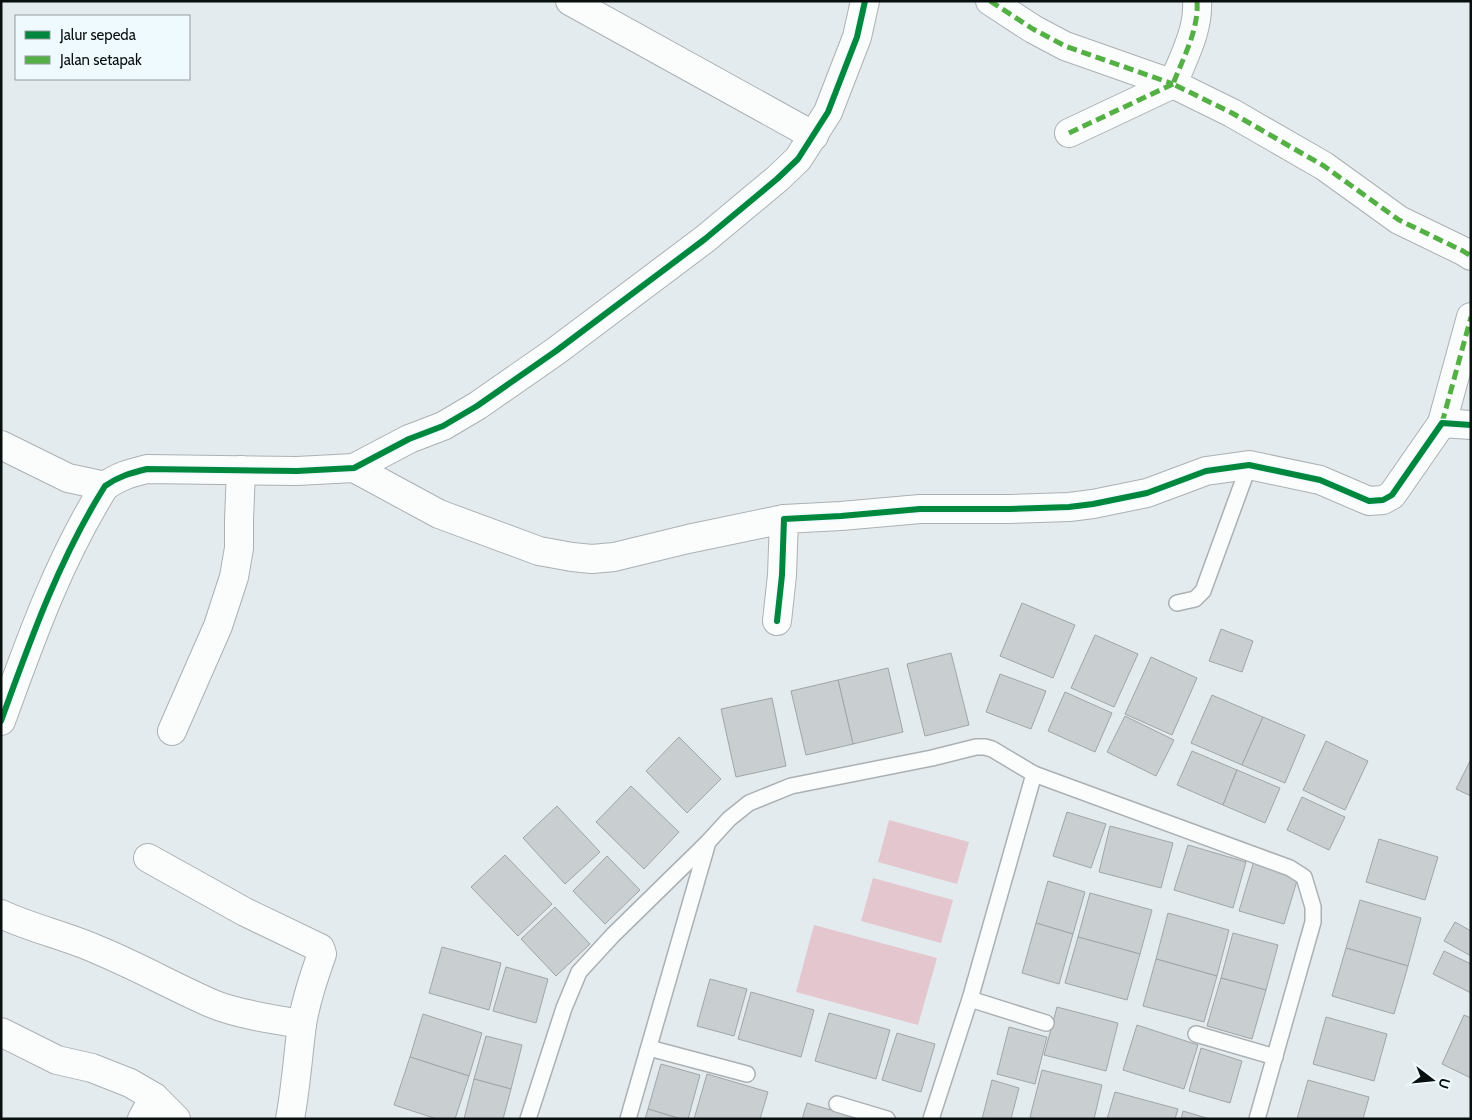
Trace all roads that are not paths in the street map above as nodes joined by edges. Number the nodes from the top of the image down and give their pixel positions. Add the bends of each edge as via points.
1 (570, 1) edge
2 (865, 1) edge
3 (990, 1) edge
4 (1196, 1) edge
5 (1173, 84) junction
6 (1069, 133) dead end
7 (814, 136) junction
8 (1471, 256) edge
9 (1471, 317) edge
10 (1442, 422) junction
11 (1471, 425) edge
12 (1, 445) edge
13 (1250, 465) junction
14 (354, 468) junction
15 (241, 470) junction
16 (105, 486) junction
17 (784, 519) junction
18 (1177, 603) dead end
19 (777, 621) dead end
20 (1, 721) edge
21 (172, 731) dead end
22 (1034, 774) junction
23 (708, 842) junction
24 (148, 858) dead end
25 (1, 914) edge
26 (970, 999) junction
27 (302, 1024) junction
28 (1046, 1024) dead end
29 (1, 1032) edge
30 (1196, 1034) dead end
31 (649, 1048) junction
32 (1275, 1057) junction
33 (747, 1074) dead end
34 (837, 1104) dead end
35 (148, 1108) edge
36 (176, 1119) edge
37 (290, 1119) edge
38 (528, 1119) edge
39 (628, 1119) edge
40 (887, 1119) edge
41 (931, 1119) edge
42 (1257, 1119) edge

1 - 7 street
2 - 7 street via 851,53 828,112
3 - 5 street via 1065,46
4 - 5 street via 1196,20
5 - 6 street
5 - 8 street via 1232,113 1324,166 1398,220
7 - 14 street via 798,159 770,186 556,351 444,426 409,439
9 - 10 street
10 - 11 street
10 - 13 street via 1392,495 1382,500 1369,501 1320,480
12 - 16 street via 68,478
13 - 17 street via 1206,471 1147,493 1085,505 920,509
13 - 18 lane via 1203,591 1195,599
14 - 15 street
14 - 17 street via 439,514 539,551 572,557 614,557
15 - 16 street via 148,469 116,478
15 - 21 street via 239,548 234,577 218,626
16 - 20 street via 64,560
17 - 19 street
22 - 23 lane via 992,749 976,747 791,786 749,803
22 - 26 lane
22 - 32 lane via 1290,868 1304,877 1314,922
23 - 31 lane
23 - 38 lane via 579,972
24 - 27 street via 245,912 320,948 322,954
25 - 27 street via 134,965 214,1005
26 - 28 lane
26 - 41 lane
27 - 37 street
29 - 35 street via 57,1060 92,1068 130,1083
30 - 32 lane
31 - 33 lane
31 - 39 lane
32 - 42 lane
34 - 40 lane
35 - 36 street

